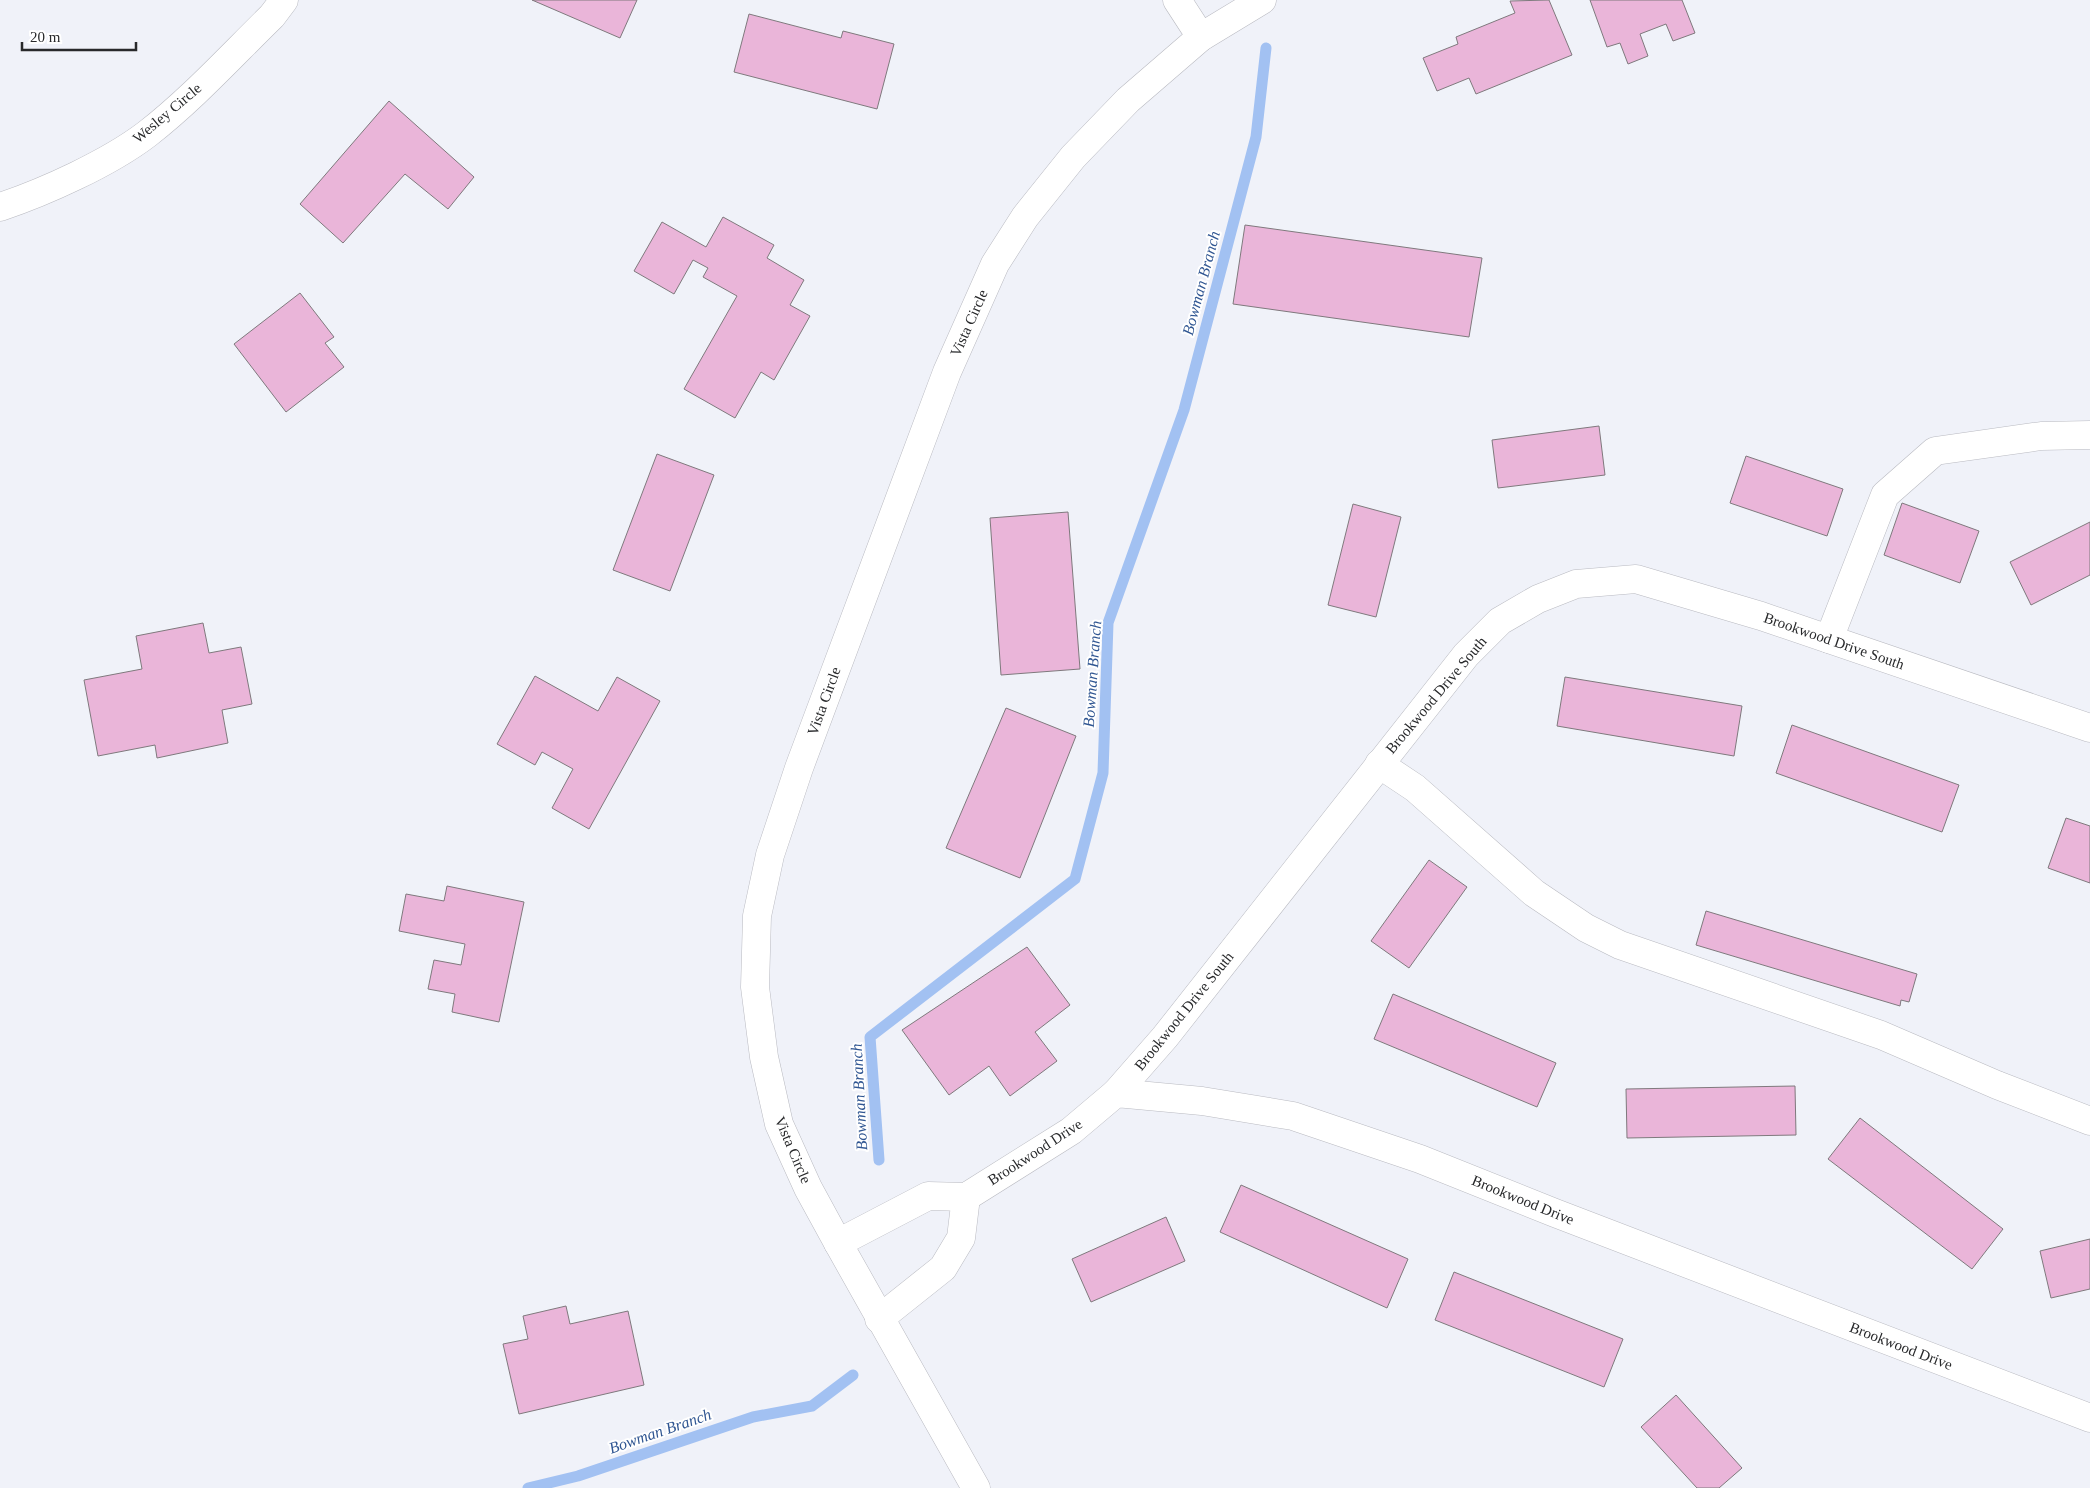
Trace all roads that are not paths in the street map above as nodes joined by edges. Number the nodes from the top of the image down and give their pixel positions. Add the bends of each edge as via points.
1 (284, 0) edge
2 (1177, 0) edge
3 (1262, 0) edge
4 (1201, 37) junction
5 (0, 207) edge
6 (2090, 435) edge
7 (1829, 639) junction
8 (2090, 728) edge
9 (1379, 764) junction
10 (1116, 1093) junction
11 (2090, 1121) edge
12 (966, 1197) junction
13 (838, 1243) junction
14 (879, 1319) junction
15 (2090, 1418) edge
16 (976, 1488) edge

1 - 5 street, Wesley Circle via 272,16 146,135 99,164
2 - 4 street
3 - 4 street, Vista Circle
4 - 13 street, Vista Circle via 1128,100 1073,157 1025,217 995,264 947,372 799,768 770,856 757,916 755,987 764,1057 780,1124 808,1188
6 - 7 street via 2041,436 1935,451 1885,495
7 - 8 street, Brookwood Drive South
7 - 9 street, Brookwood Drive South via 1636,579 1576,584 1538,599 1500,621 1466,655
9 - 10 street, Brookwood Drive South via 1165,1037
9 - 11 street via 1415,788 1534,893 1586,928 1620,945 1881,1035
10 - 12 street, Brookwood Drive via 1071,1131
10 - 15 street, Brookwood Drive via 1202,1101 1293,1116 1420,1159
12 - 13 street via 928,1196
12 - 14 street via 961,1238 943,1268
13 - 14 street, Vista Circle
14 - 16 street, Vista Circle

